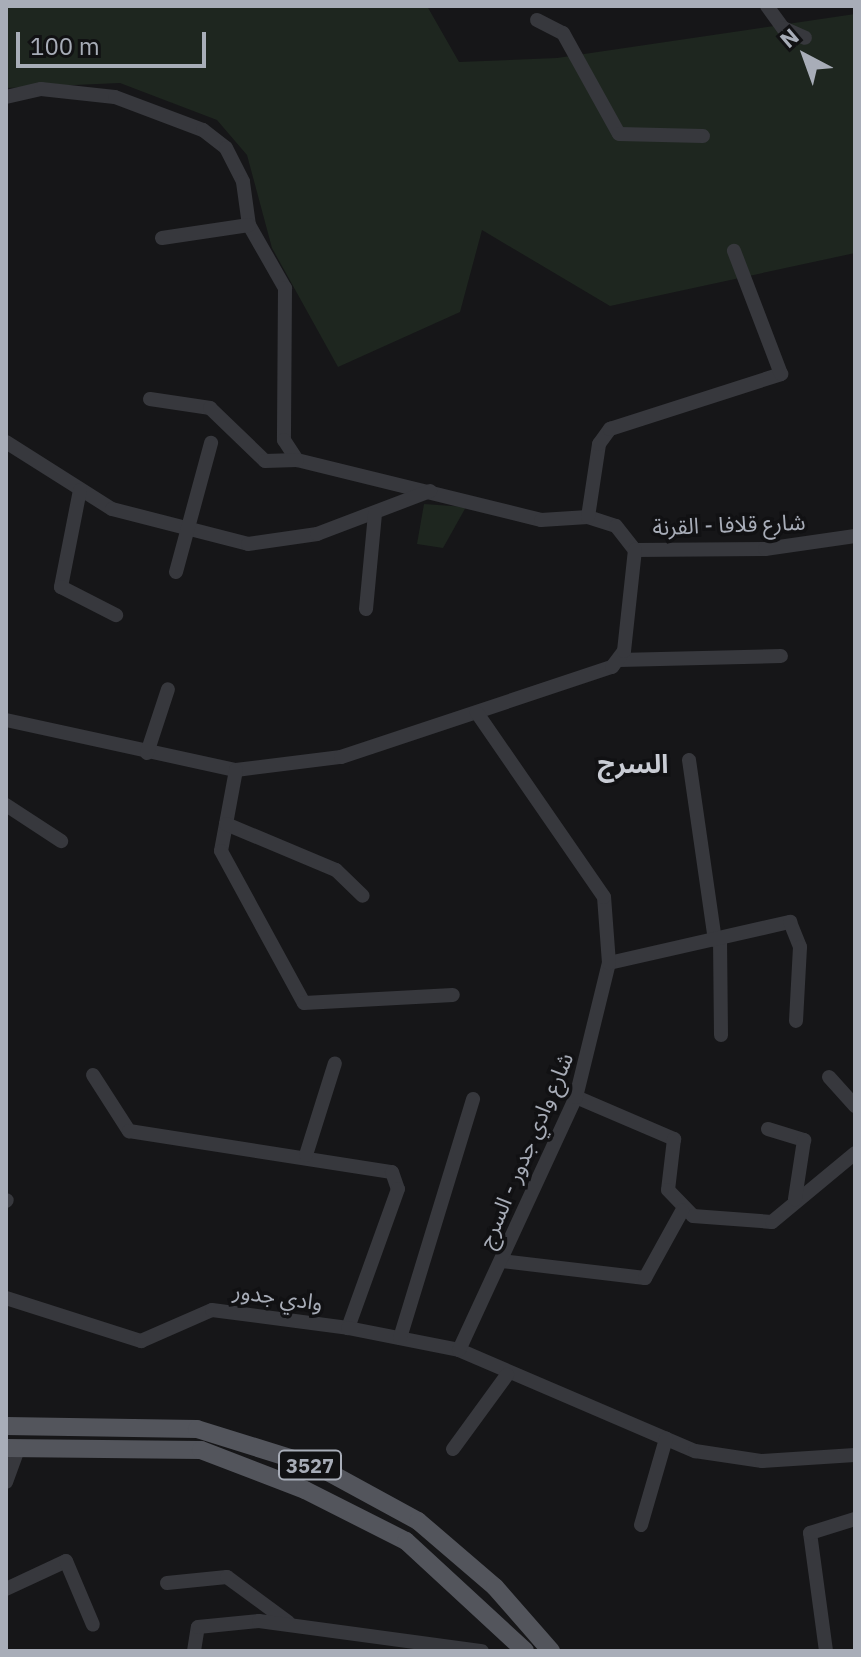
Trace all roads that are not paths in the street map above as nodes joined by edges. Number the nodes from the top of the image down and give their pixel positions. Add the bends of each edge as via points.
1 (767, 6) edge
2 (537, 20) dead end
3 (805, 38) dead end
4 (6, 97) edge
5 (703, 136) dead end
6 (249, 225) junction
7 (162, 238) dead end
8 (734, 251) dead end
9 (150, 399) dead end
10 (6, 442) edge
11 (211, 443) dead end
12 (297, 460) junction
13 (80, 490) junction
14 (431, 491) junction
15 (375, 514) junction
16 (588, 517) junction
17 (189, 526) junction
18 (855, 536) edge
19 (635, 550) junction
20 (176, 572) dead end
21 (366, 609) dead end
22 (116, 615) dead end
23 (781, 656) dead end
24 (619, 660) junction
25 (168, 689) dead end
26 (477, 713) junction
27 (6, 720) edge
28 (147, 753) junction
29 (689, 760) dead end
30 (236, 770) junction
31 (6, 805) edge
32 (226, 824) junction
33 (61, 841) dead end
34 (363, 896) dead end
35 (718, 939) junction
36 (609, 963) junction
37 (453, 995) dead end
38 (796, 1021) dead end
39 (721, 1035) dead end
40 (335, 1063) dead end
41 (93, 1075) dead end
42 (829, 1077) dead end
43 (576, 1097) junction
44 (473, 1099) dead end
45 (855, 1106) edge
46 (768, 1129) dead end
47 (855, 1153) edge
48 (306, 1155) junction
49 (795, 1200) junction
50 (682, 1211) junction
51 (502, 1261) junction
52 (6, 1298) edge
53 (348, 1328) junction
54 (400, 1338) junction
55 (459, 1350) junction
56 (507, 1375) junction
57 (6, 1426) edge
58 (666, 1439) junction
59 (13, 1447) edge
60 (453, 1449) dead end
61 (855, 1455) edge
62 (6, 1482) edge
63 (855, 1519) edge
64 (641, 1525) dead end
65 (167, 1583) dead end
66 (6, 1589) edge
67 (288, 1623) junction
68 (93, 1625) dead end
69 (194, 1651) edge
70 (482, 1651) edge
71 (525, 1651) edge
72 (551, 1651) edge
73 (826, 1651) edge

1 - 3 street via 783,28
2 - 5 street via 563,33 619,134
4 - 6 street via 41,89 115,97 203,130 235,162
6 - 7 street
6 - 12 street via 288,302 284,440
8 - 16 street via 781,374 610,429 599,444
9 - 12 street via 210,408 265,461
10 - 13 street
11 - 17 street
12 - 14 street
13 - 17 street via 116,510
13 - 22 street via 61,587
14 - 15 street
14 - 16 street via 541,520
15 - 17 street via 276,546
15 - 21 street
16 - 19 street, شارع قلافا - القرنة via 616,526
17 - 20 street
18 - 19 street, شارع قلافا - القرنة via 765,549
19 - 24 street
23 - 24 street
24 - 26 street
25 - 28 street
26 - 30 street via 341,757
26 - 36 street, شارع وادي جدور - السرج via 604,897
27 - 28 street
28 - 30 street
29 - 35 street
30 - 32 street
31 - 33 street
32 - 34 street via 336,870
32 - 37 street via 221,851 304,1003
35 - 36 street
35 - 38 street via 793,923 800,947
35 - 39 street
36 - 43 street, شارع وادي جدور - السرج
40 - 48 street
41 - 48 street via 129,1131
42 - 45 street
43 - 50 street via 674,1139 668,1190
43 - 51 street, شارع وادي جدور - السرج
44 - 54 street
46 - 49 street via 804,1140
47 - 49 street
48 - 53 street via 383,1168 397,1181
49 - 50 street via 758,1225
50 - 51 street via 645,1278
51 - 55 street, شارع وادي جدور - السرج
52 - 53 street, وادي جدور via 141,1341 212,1310
53 - 54 street, وادي جدور
54 - 55 street, وادي جدور
55 - 56 street, وادي جدور
56 - 58 street, وادي جدور
56 - 60 street
57 - 72 main road, 3527 via 197,1429 319,1467 418,1521 495,1587
58 - 61 street, وادي جدور via 762,1461
58 - 64 street
59 - 62 street
59 - 71 main road, 3527 via 201,1450 305,1490 406,1541
63 - 73 street via 811,1531
65 - 67 street via 227,1577
66 - 68 street via 66,1561
67 - 69 street via 200,1626 191,1636
67 - 70 street via 355,1639

